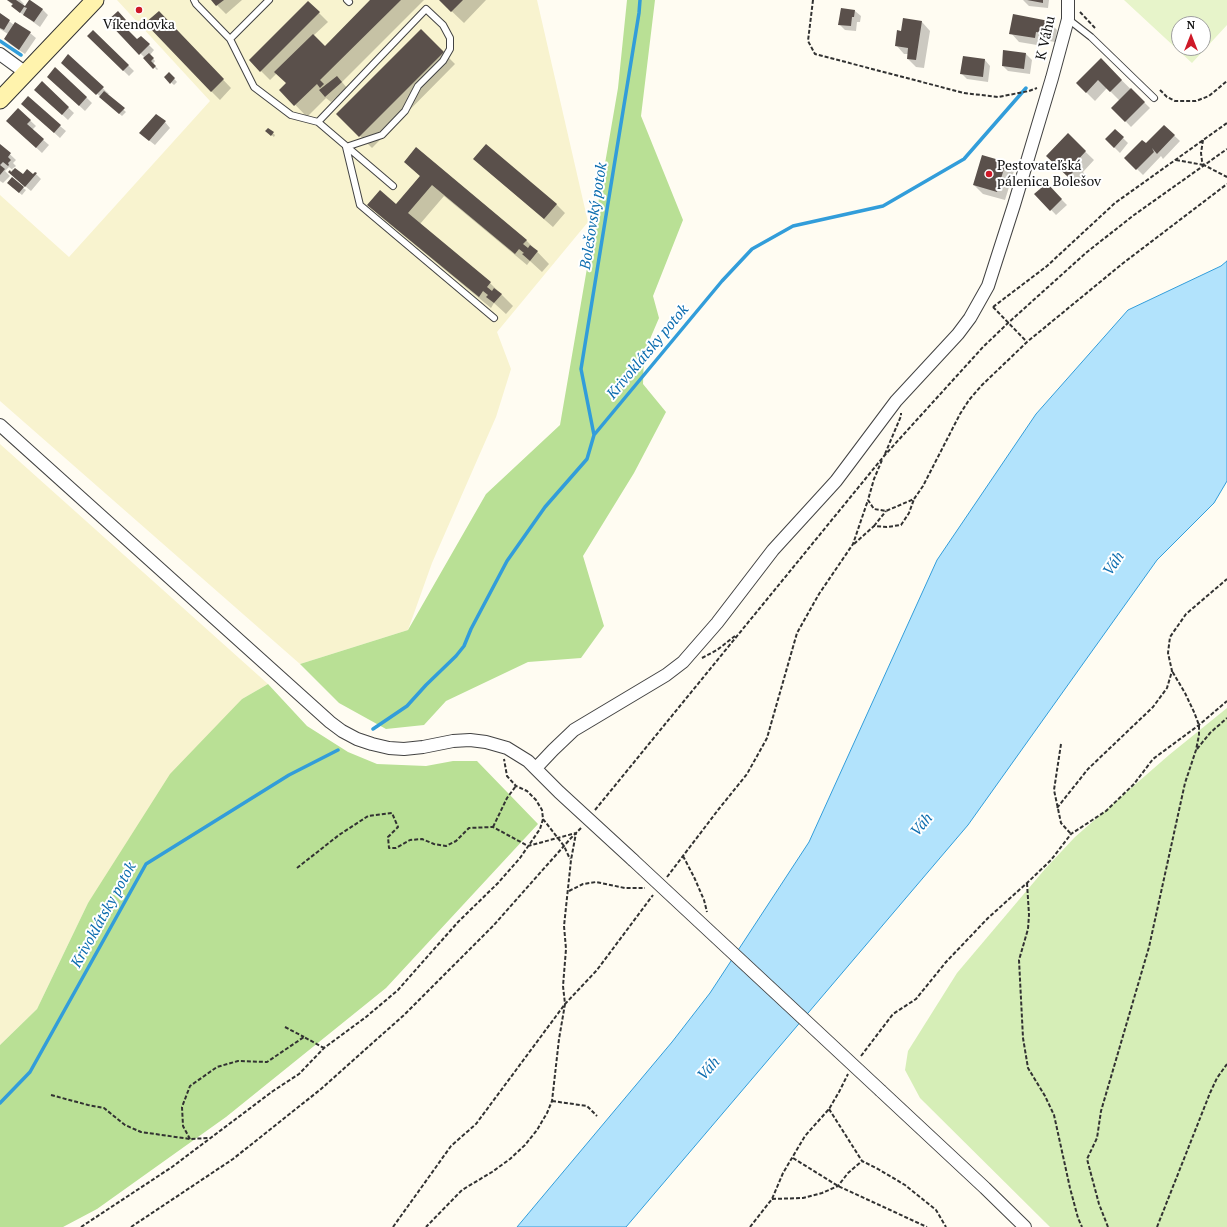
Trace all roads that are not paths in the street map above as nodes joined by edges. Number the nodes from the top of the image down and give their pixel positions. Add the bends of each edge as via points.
1 (95, 0) edge
2 (194, 0) edge
3 (269, 0) edge
4 (1068, 0) edge
5 (1068, 19) junction
6 (230, 39) junction
7 (0, 54) edge
8 (26, 72) junction
9 (1154, 98) dead end
10 (0, 100) edge
11 (318, 122) junction
12 (346, 147) junction
13 (393, 186) dead end
14 (494, 318) dead end
15 (0, 425) edge
16 (536, 768) junction
17 (1025, 1227) edge

1 - 8 main road
2 - 6 lane
3 - 6 lane
4 - 5 street, K Váhu
5 - 9 lane via 1091,37
5 - 16 street, K Váhu via 988,286 970,318 896,401 836,481 773,550 717,623 683,662 666,676 574,730
6 - 11 lane via 254,87 291,115
7 - 8 street
8 - 10 main road
11 - 12 lane
11 - 12 lane via 426,9 442,25 450,38 450,49 418,86 405,110 382,135
12 - 13 lane
12 - 14 lane via 360,206
15 - 16 street via 342,731 365,742 389,748 423,747 470,740 486,742 507,748
16 - 17 street, bridge

